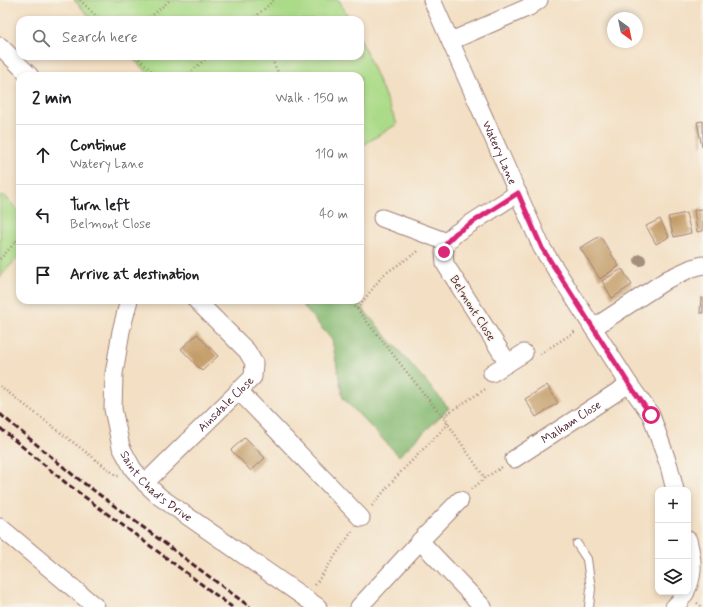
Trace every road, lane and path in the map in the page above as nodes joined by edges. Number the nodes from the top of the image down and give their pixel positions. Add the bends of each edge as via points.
1 (80, 0) edge
2 (170, 0) edge
3 (274, 0) edge
4 (432, 0) edge
5 (540, 0) edge
6 (96, 16) edge
7 (152, 16) edge
8 (256, 16) edge
9 (450, 42) junction
10 (0, 46) edge
11 (140, 60) edge
12 (204, 60) edge
13 (272, 60) edge
14 (26, 72) edge
15 (153, 72) edge
16 (191, 72) edge
17 (278, 72) edge
18 (518, 193) junction
19 (382, 218) dead end
20 (16, 242) edge
21 (447, 242) junction
22 (421, 249) dead end
23 (0, 259) edge
24 (703, 265) edge
25 (364, 300) edge
26 (129, 304) edge
27 (200, 304) edge
28 (350, 304) edge
29 (361, 304) edge
30 (357, 309) junction
31 (585, 329) junction
32 (531, 354) joint
33 (508, 363) junction
34 (490, 380) joint
35 (629, 384) junction
36 (0, 386) edge
37 (238, 390) junction
38 (448, 424) junction
39 (514, 459) joint
40 (485, 478) junction
41 (142, 480) junction
42 (675, 487) edge
43 (460, 500) joint
44 (361, 518) junction
45 (0, 527) edge
46 (420, 541) junction
47 (577, 544) dead end
48 (691, 554) edge
49 (694, 579) edge
50 (684, 595) edge
51 (312, 603) edge
52 (87, 604) edge
53 (359, 607) edge
54 (483, 607) edge
55 (589, 607) edge
56 (674, 607) edge

1 - 6 path
2 - 7 path
3 - 8 path
4 - 9 street, Watery Lane
5 - 9 street
9 - 18 street, Watery Lane
10 - 14 street
11 - 15 path
12 - 16 path
13 - 17 path
18 - 21 street via 456,233
18 - 31 street, Watery Lane via 542,248
19 - 21 street
20 - 23 path
21 - 33 street, Belmont Close via 444,252 446,264
22 - 25 path via 383,275
24 - 31 street via 668,279
26 - 41 street, Saint Chad's Drive via 121,331 114,374 113,409 121,447
27 - 37 street, Ainsdale Close via 247,352 254,363 252,377
28 - 30 path
29 - 30 path
30 - 38 path
31 - 32 path
31 - 35 street, Watery Lane
32 - 33 street
33 - 34 street
34 - 38 path via 445,415
35 - 39 street, Malham Close
35 - 42 street, Watery Lane via 651,415
36 - 41 path via 117,476
37 - 41 street, Ainsdale Close
37 - 44 street
38 - 40 path
38 - 44 path via 395,478
39 - 40 path
40 - 43 path
41 - 51 street, Saint Chad's Drive via 160,498
43 - 46 street
44 - 51 path
45 - 52 street
46 - 53 street
46 - 54 street
47 - 55 lane via 587,559 591,589
48 - 49 street
50 - 56 street

